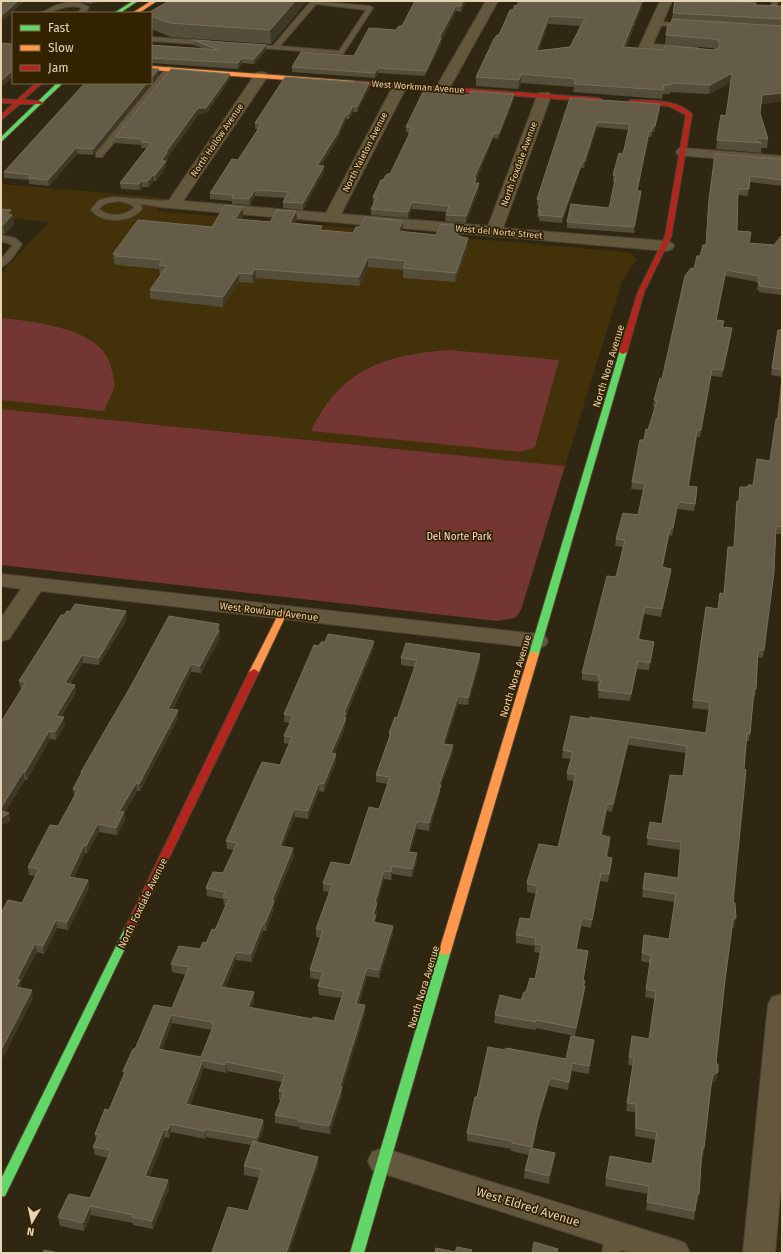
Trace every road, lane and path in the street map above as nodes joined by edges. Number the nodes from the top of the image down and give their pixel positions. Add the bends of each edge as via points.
1 (136, 1) edge
2 (155, 1) edge
3 (492, 1) edge
4 (666, 1) edge
5 (315, 2) edge
6 (777, 5) edge
7 (758, 6) edge
8 (46, 12) edge
9 (82, 12) edge
10 (119, 12) edge
11 (138, 12) edge
12 (656, 24) junction
13 (695, 26) edge
14 (152, 39) edge
15 (218, 44) edge
16 (239, 45) edge
17 (275, 48) junction
18 (705, 52) edge
19 (152, 68) edge
20 (170, 69) junction
21 (260, 76) junction
22 (37, 84) edge
23 (59, 84) edge
24 (400, 86) junction
25 (442, 89) junction
26 (544, 96) junction
27 (1, 101) edge
28 (18, 102) junction
29 (40, 103) junction
30 (684, 109) joint
31 (1, 118) edge
32 (1, 140) edge
33 (682, 152) junction
34 (99, 155) dead end
35 (782, 160) edge
36 (133, 201) dead end
37 (168, 204) junction
38 (331, 218) junction
39 (494, 231) junction
40 (1, 238) edge
41 (666, 246) junction
42 (1, 264) edge
43 (1, 580) edge
44 (35, 584) junction
45 (283, 613) junction
46 (1, 634) edge
47 (537, 641) junction
48 (782, 1005) edge
49 (782, 1009) edge
50 (383, 1161) junction
51 (1, 1192) edge
52 (612, 1244) edge
53 (357, 1253) edge
54 (674, 1253) edge
55 (759, 1253) edge

1 - 10 street
2 - 11 street
3 - 25 street
4 - 12 street
5 - 17 lane
5 - 17 lane via 370,8 341,53
6 - 7 street
8 - 9 lane via 66,3 86,7
12 - 13 lane
12 - 18 street via 645,47
14 - 15 lane
16 - 17 lane
19 - 20 street, West Workman Avenue
20 - 21 street, West Workman Avenue
20 - 34 lane
21 - 24 street, West Workman Avenue
21 - 37 street, North Hollow Avenue
22 - 28 street
23 - 29 street
24 - 25 street, West Workman Avenue
24 - 38 street, North Yaleton Avenue
25 - 26 street, West Workman Avenue
26 - 30 street, West Workman Avenue
26 - 39 street, North Foxdale Avenue
27 - 28 street
28 - 29 street
28 - 31 street
29 - 32 street
30 - 33 street, North Nora Avenue via 689,117
33 - 35 street
33 - 41 street, North Nora Avenue
36 - 37 lane
37 - 38 street, West del Norte Street
38 - 39 street, West del Norte Street
39 - 41 street, West del Norte Street
40 - 42 lane via 18,244
41 - 47 street, North Nora Avenue via 641,292
43 - 44 street, West Rowland Avenue
44 - 45 street, West Rowland Avenue
44 - 46 street
45 - 47 street, West Rowland Avenue
45 - 51 street, North Foxdale Avenue
47 - 50 street, North Nora Avenue
48 - 49 street
49 - 55 street
50 - 52 street, West Eldred Avenue
50 - 53 street, North Nora Avenue
52 - 54 street, West Eldred Avenue

